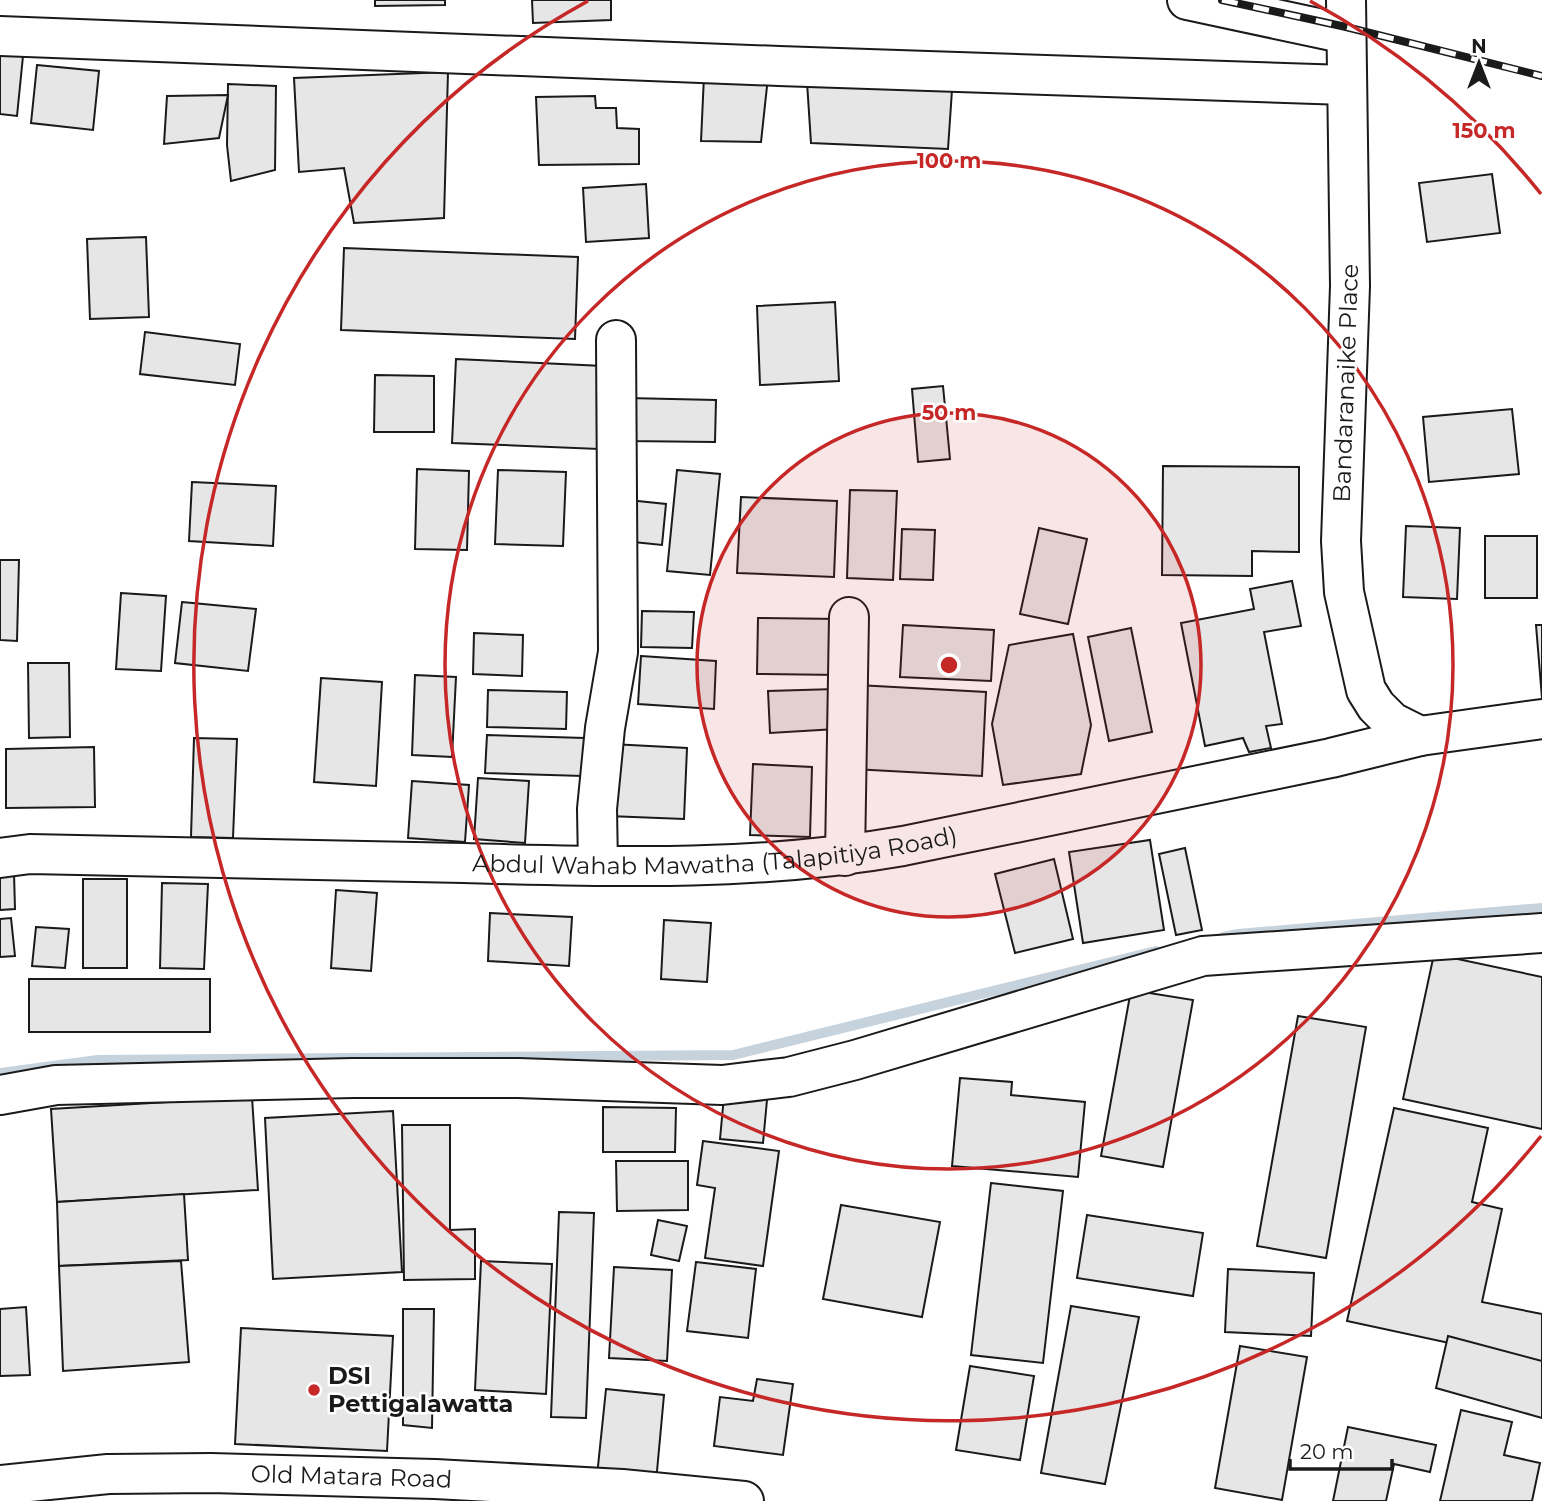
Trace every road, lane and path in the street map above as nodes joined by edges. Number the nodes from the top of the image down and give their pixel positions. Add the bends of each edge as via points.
1 (1187, 0) edge
2 (1346, 17) edge
3 (0, 36) edge
4 (1346, 85) junction
5 (616, 340) dead end
6 (849, 617) dead end
7 (1542, 719) edge
8 (1420, 736) junction
9 (845, 856) junction
10 (0, 858) edge
11 (598, 866) junction
12 (1542, 933) edge
13 (0, 1095) edge
14 (0, 1485) edge
15 (744, 1501) edge

1 - 2 main road
2 - 4 main road, Bandaranaike Place
3 - 4 main road
4 - 8 main road, Bandaranaike Place via 1350,286 1341,541 1344,592 1366,690 1392,722
5 - 11 main road via 618,652 597,809
6 - 9 main road
7 - 8 main road, Abdul Wahab Mawatha (Talapitiya Road)
8 - 9 main road, Abdul Wahab Mawatha (Talapitiya Road)
9 - 11 main road, Abdul Wahab Mawatha (Talapitiya Road) via 745,865
10 - 11 main road, Abdul Wahab Mawatha (Talapitiya Road) via 44,854
12 - 13 main road via 1203,956 855,1060 789,1077 722,1085 353,1078 56,1085
14 - 15 main road, Old Matara Road via 108,1474 211,1473 435,1479

